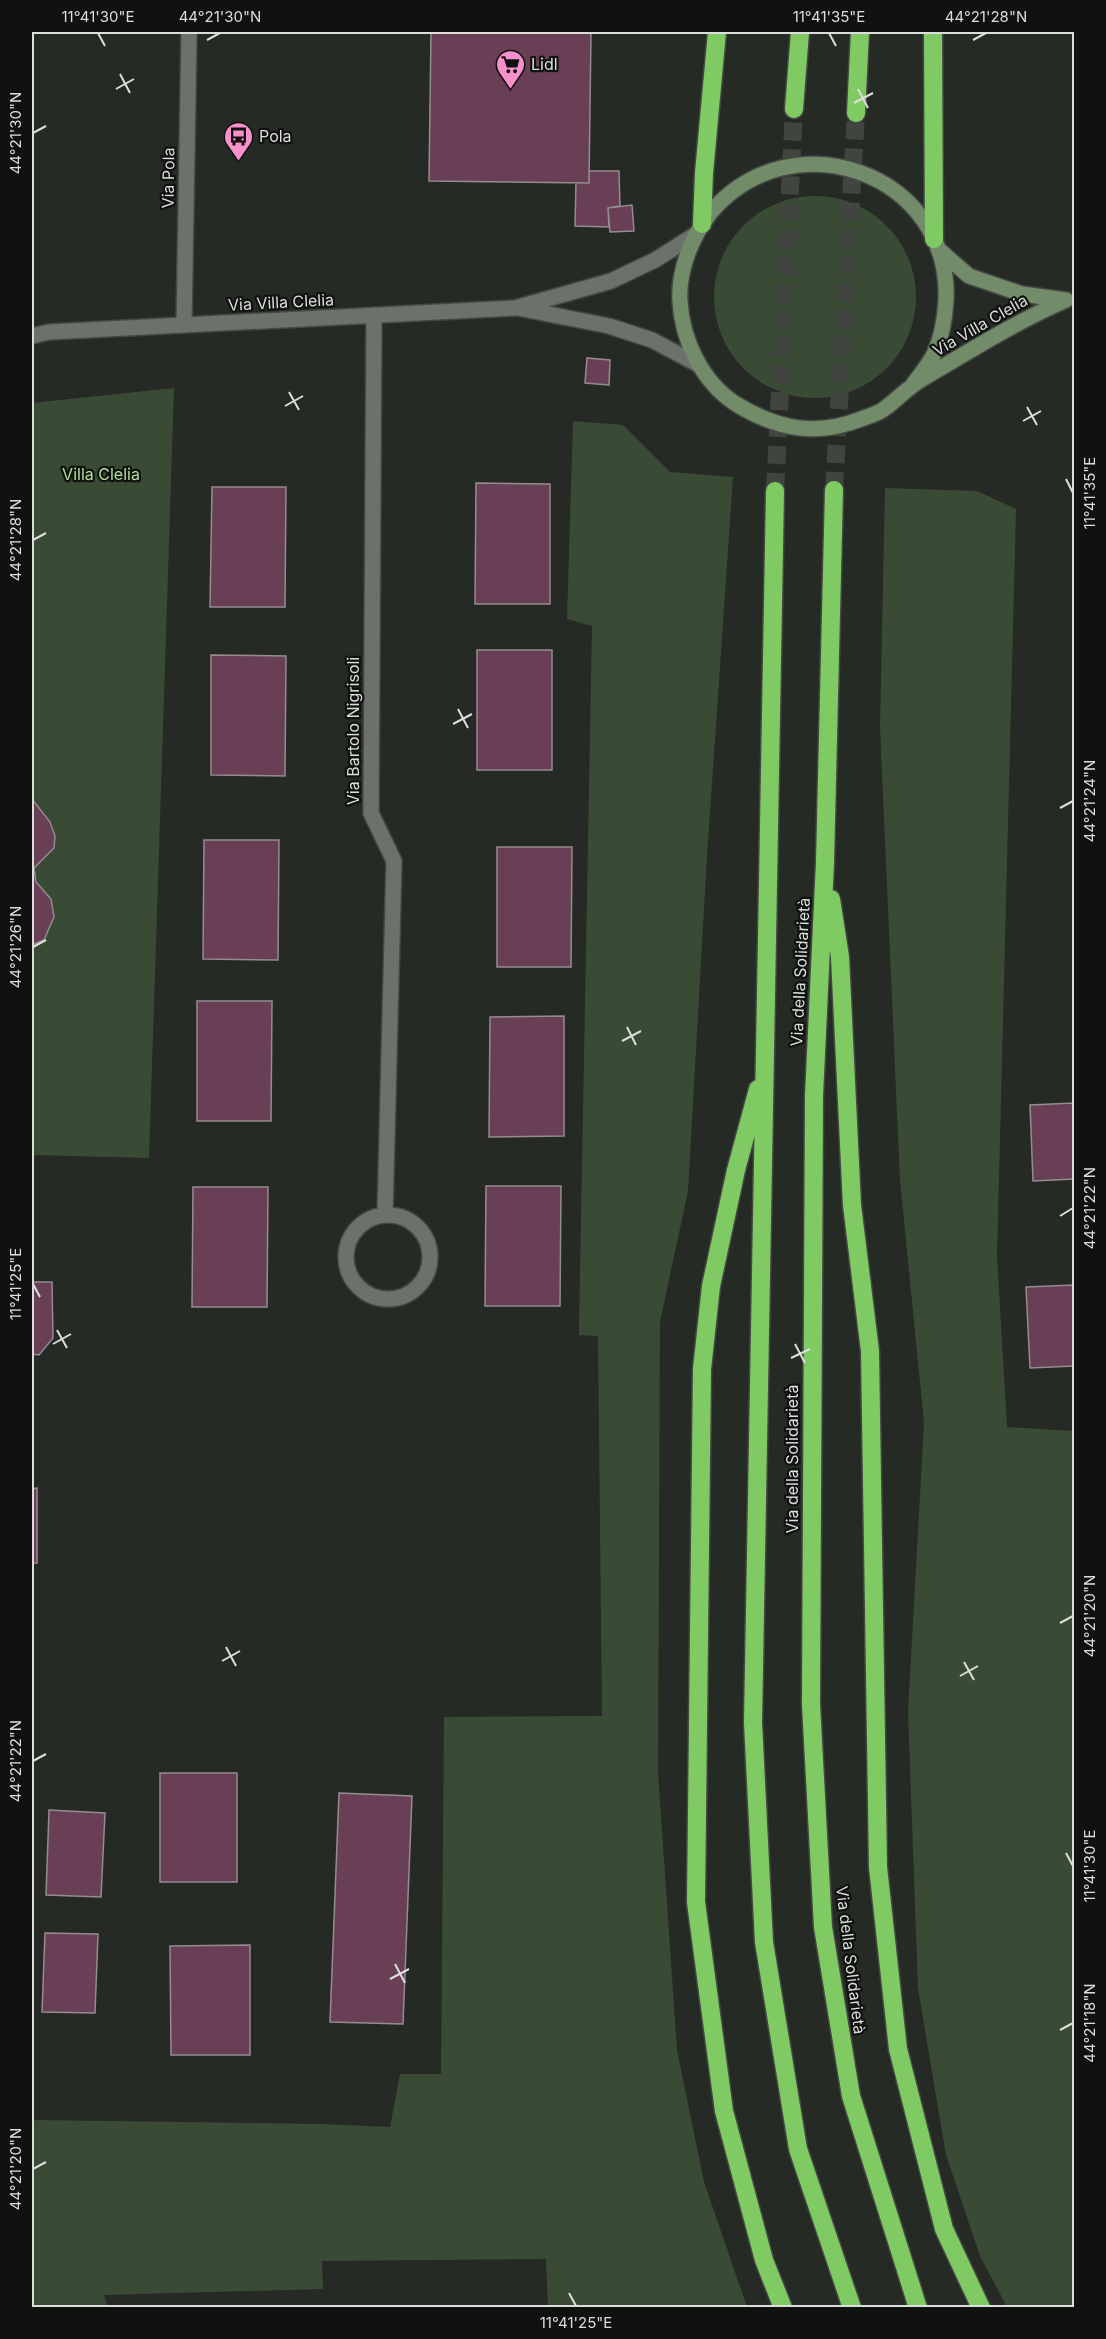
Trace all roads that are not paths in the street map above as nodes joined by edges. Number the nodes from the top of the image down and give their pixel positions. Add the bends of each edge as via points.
1 (189, 32) edge
2 (717, 32) edge
3 (800, 32) edge
4 (860, 32) edge
5 (933, 32) edge
6 (794, 109) tunnel mouth
7 (856, 113) tunnel mouth
8 (699, 229) junction
9 (936, 244) junction
10 (1070, 299) edge
11 (515, 308) junction
12 (374, 315) junction
13 (184, 325) junction
14 (32, 327) edge
15 (49, 332) junction
16 (32, 336) edge
17 (699, 365) junction
18 (914, 383) junction
19 (834, 490) tunnel mouth
20 (775, 491) tunnel mouth
21 (825, 862) junction
22 (765, 1061) junction
23 (385, 1214) junction
24 (783, 2307) edge
25 (852, 2307) edge
26 (918, 2307) edge
27 (981, 2307) edge

1 - 13 street, Via Pola
2 - 8 highway
3 - 6 highway
4 - 7 highway
5 - 9 highway
8 - 9 street, Via Villa Clelia via 724,197 754,177 787,166 823,164 857,170 889,186 915,209
8 - 11 street, Via Villa Clelia via 655,260 611,281
8 - 17 street, Via Villa Clelia via 684,266 680,299 685,333
9 - 10 street, Via Villa Clelia via 969,276 1022,294
9 - 18 street, Via Villa Clelia via 946,284 945,320 934,354
10 - 18 street, Via Villa Clelia via 1024,319
11 - 12 street, Via Villa Clelia
11 - 17 street, Via Villa Clelia via 609,326 652,340
12 - 13 street, Via Villa Clelia
12 - 23 street, Via Bartolo Nigrisoli via 371,813 394,861
13 - 15 street, Via Villa Clelia
14 - 15 street, Via Villa Clelia
15 - 16 street, Via Villa Clelia
17 - 18 street, Via Villa Clelia via 725,397 760,419 801,429 843,426 882,411
19 - 21 highway, Via della Solidarietà
20 - 22 highway, Via della Solidarietà
21 - 26 highway, Via della Solidarietà via 814,1096 811,1362 811,1704 824,1927 850,2097
21 - 27 highway via 840,957 852,1205 870,1352 880,1890 898,2049 944,2229
22 - 24 highway via 711,1286 702,1369 696,1902 724,2111 764,2260
22 - 25 highway, Via della Solidarietà via 753,1723 764,1942 798,2149
23 - 23 street via 360,1224 346,1247 345,1261 356,1286 366,1294 393,1299 408,1295 419,1286 427,1274 429,1245 412,1222

